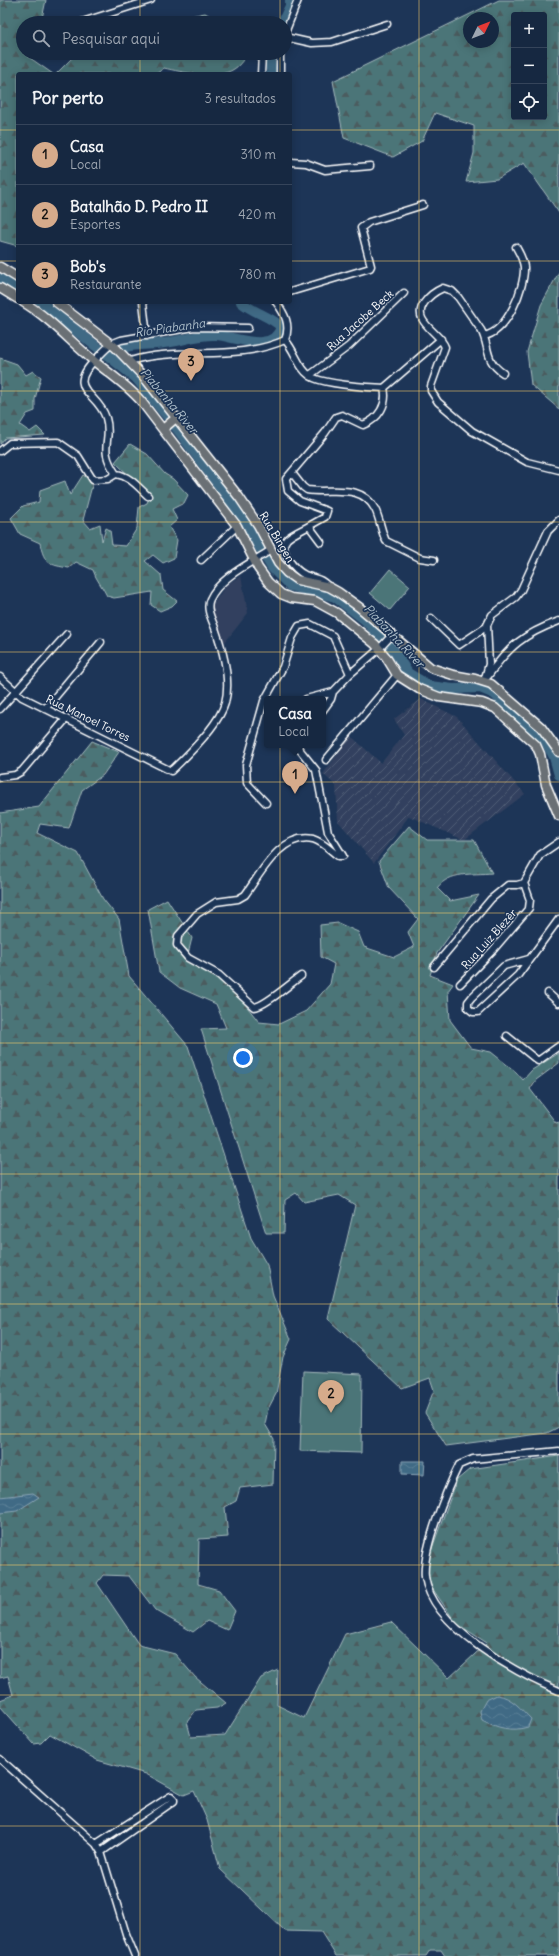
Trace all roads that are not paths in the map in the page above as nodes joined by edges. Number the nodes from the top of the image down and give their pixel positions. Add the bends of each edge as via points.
1 (151, 0) edge
2 (298, 0) edge
3 (101, 16) edge
4 (292, 16) edge
5 (387, 24) dead end
6 (292, 39) edge
7 (261, 60) edge
8 (279, 60) edge
9 (261, 72) edge
10 (280, 72) edge
11 (292, 162) edge
12 (370, 166) dead end
13 (423, 206) dead end
14 (516, 247) dead end
15 (0, 267) edge
16 (16, 277) edge
17 (0, 288) edge
18 (292, 291) edge
19 (404, 293) dead end
20 (16, 298) edge
21 (27, 304) edge
22 (58, 304) edge
23 (143, 304) edge
24 (277, 304) edge
25 (248, 328) dead end
26 (147, 336) junction
27 (484, 336) junction
28 (285, 340) junction
29 (441, 340) junction
30 (110, 347) junction
31 (144, 357) junction
32 (96, 359) junction
33 (128, 359) junction
34 (503, 373) dead end
35 (141, 374) junction
36 (310, 376) junction
37 (384, 388) junction
38 (177, 417) junction
39 (163, 429) junction
40 (0, 451) edge
41 (559, 470) edge
42 (292, 473) junction
43 (116, 474) junction
44 (148, 496) dead end
45 (559, 520) edge
46 (236, 526) junction
47 (309, 526) junction
48 (321, 542) dead end
49 (271, 550) junction
50 (201, 560) dead end
51 (434, 560) dead end
52 (254, 561) junction
53 (330, 587) junction
54 (431, 618) dead end
55 (559, 621) edge
56 (486, 627) junction
57 (67, 634) dead end
58 (392, 635) junction
59 (101, 642) dead end
60 (379, 649) junction
61 (350, 674) junction
62 (397, 675) junction
63 (0, 677) edge
64 (484, 681) junction
65 (14, 692) junction
66 (333, 692) junction
67 (267, 696) edge
68 (318, 696) edge
69 (264, 701) edge
70 (326, 706) edge
71 (0, 709) edge
72 (45, 709) junction
73 (66, 719) junction
74 (299, 748) edge
75 (559, 752) edge
76 (326, 760) dead end
77 (0, 777) edge
78 (266, 803) dead end
79 (559, 816) edge
80 (559, 842) edge
81 (524, 883) junction
82 (559, 919) edge
83 (529, 959) junction
84 (434, 967) dead end
85 (301, 976) dead end
86 (460, 984) dead end
87 (548, 993) dead end
88 (559, 1003) edge
89 (507, 1036) dead end
90 (559, 1046) edge
91 (559, 1451) edge
92 (559, 1691) edge
93 (0, 1759) edge
94 (96, 1844) junction
95 (101, 1852) junction
96 (135, 1956) edge

1 - 3 street
2 - 4 street
5 - 6 street via 332,42 312,43
7 - 9 street
8 - 10 street
11 - 12 street via 302,162 325,170
13 - 18 street via 369,222 361,228 371,266 367,270
14 - 27 street via 523,259 524,269 518,300 497,330 491,335
15 - 16 main road
17 - 20 main road
19 - 36 street, Rua Jacobe Beck via 349,346
21 - 32 main road via 38,310
22 - 30 main road, Rua Bingen
23 - 26 street
24 - 28 street via 286,318 288,334
25 - 26 street via 198,327
26 - 30 street via 120,340
27 - 29 street via 458,297 452,291 443,288 426,300 420,313 426,324
27 - 34 street via 488,357
28 - 31 street via 250,350
28 - 36 street
29 - 37 street
29 - 41 street via 445,351 430,386 438,402 490,443 527,462
30 - 32 street
30 - 33 main road, Rua Bingen
31 - 33 street
31 - 35 street via 140,364
32 - 39 main road via 132,390
32 - 43 street via 83,374 83,385 106,418 106,456
33 - 35 main road, Rua Bingen
35 - 38 main road, Rua Bingen
36 - 37 street via 338,383
37 - 42 street via 385,405 376,417 363,425 339,415
38 - 39 main road
38 - 49 main road, Rua Bingen via 239,497
39 - 46 main road
40 - 43 street via 10,443 58,442 78,456 93,480 108,479
42 - 47 street via 287,475 286,479 288,491 300,501 327,513 325,517
42 - 51 street via 307,490 341,490 364,496 374,507 386,541 420,558
43 - 44 street via 123,475
45 - 56 street via 548,531 521,590 516,597 492,615
46 - 50 street
46 - 52 main road
47 - 48 street
47 - 53 street via 288,538 284,547 287,556 298,571 321,579
49 - 52 street
49 - 53 main road, Rua Bingen via 278,563 297,580
52 - 60 main road via 265,579 281,594 327,606
52 - 73 street, Rua Manoel Torres via 225,581 210,598 209,611 219,641 226,680 225,702 219,715 199,742 171,771
53 - 58 main road, Rua Bingen
54 - 56 street via 459,645
55 - 64 street via 536,630 517,643 502,657
56 - 64 street via 489,664
57 - 65 street
58 - 60 street
58 - 64 main road, Rua Bingen via 431,668
59 - 72 street
60 - 61 street
60 - 62 main road
61 - 66 street
61 - 67 street via 333,636 310,624 299,626 292,638 283,667
62 - 76 street
62 - 79 main road via 428,693 489,705 502,714 536,745 546,785
63 - 65 street, Rua Manoel Torres
64 - 75 main road, Rua Bingen via 491,684 541,727
65 - 71 street
65 - 72 street, Rua Manoel Torres
66 - 68 street
66 - 70 street
69 - 78 street via 246,765 247,783
72 - 73 street, Rua Manoel Torres
73 - 77 street via 22,771 15,775
74 - 85 street via 318,776 328,832 343,856 338,856 327,846 313,839 291,843 273,856 245,895 238,899 216,902 191,920 178,936 177,945 188,958 220,974 254,1007 270,1000
80 - 81 street via 540,855
81 - 84 street via 508,885 501,890
81 - 86 street, Rua Luiz Blezêr via 530,900 529,908
82 - 83 street
83 - 83 street via 518,975 480,1010 476,1013 468,1008 468,1002 504,966
87 - 88 street
89 - 90 street via 538,1061
91 - 92 street via 473,1459 459,1465 426,1555 425,1577 430,1596 441,1613 483,1649 532,1680
93 - 94 street
94 - 95 street
94 - 95 street via 170,1796 174,1799
95 - 96 street

